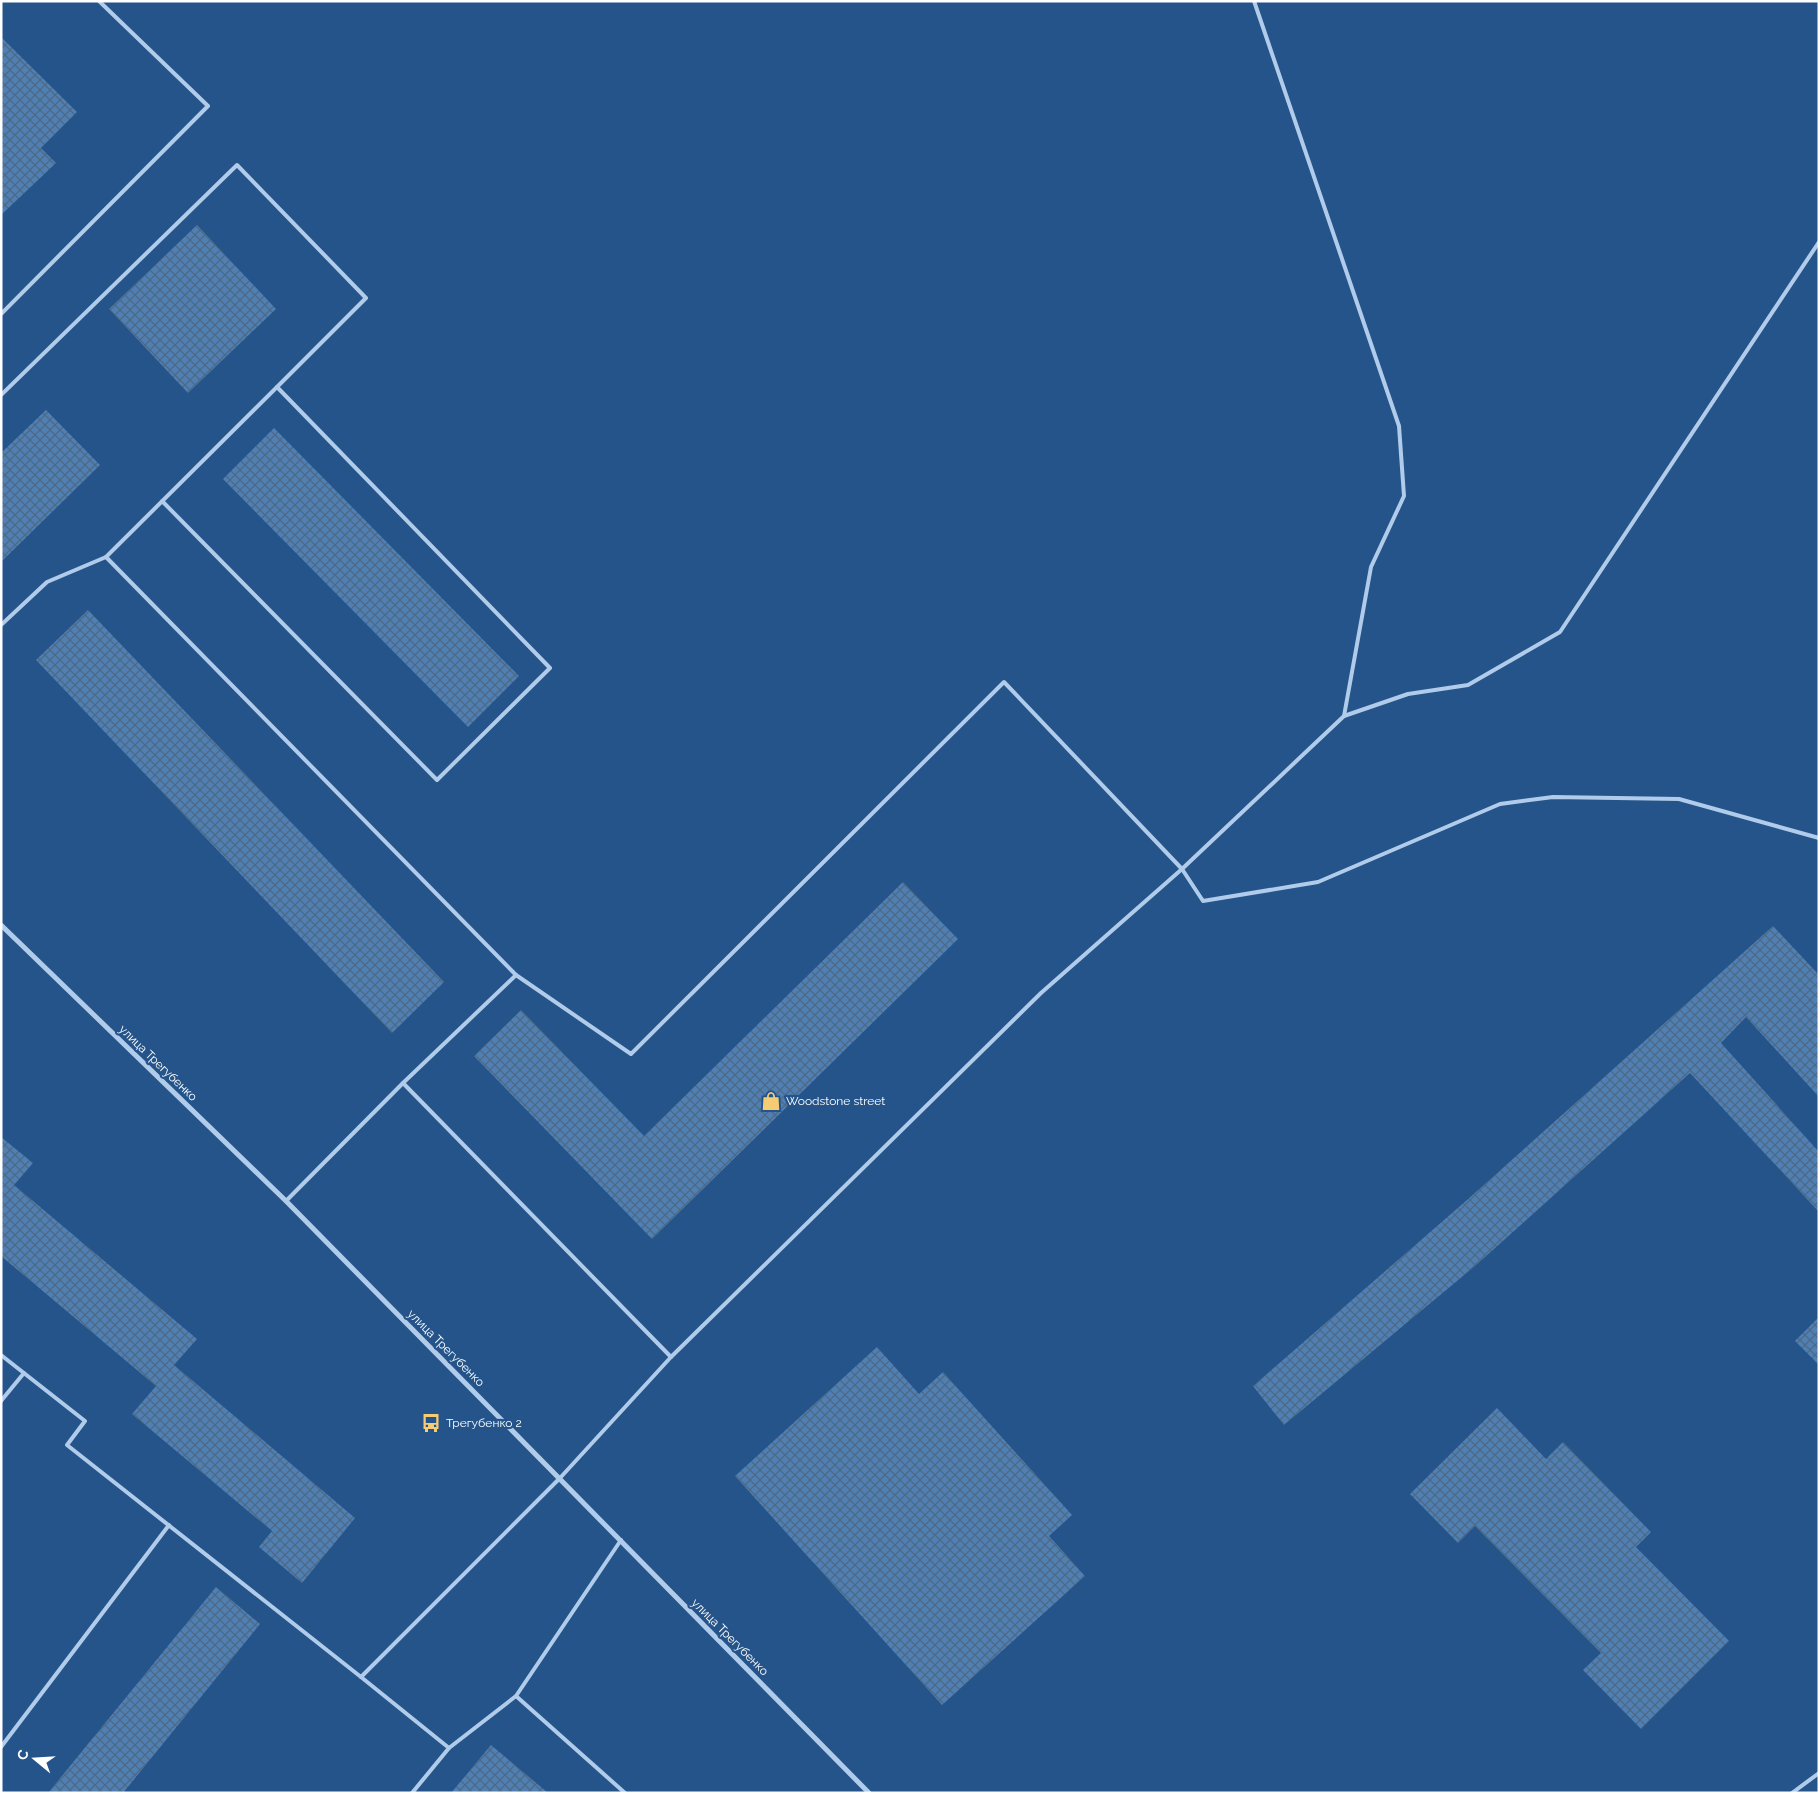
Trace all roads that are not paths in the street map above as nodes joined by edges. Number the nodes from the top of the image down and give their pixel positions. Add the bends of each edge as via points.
1 (99, 1) edge
2 (1254, 1) edge
3 (1819, 242) edge
4 (1, 314) edge
5 (277, 387) junction
6 (1, 396) edge
7 (162, 501) junction
8 (106, 557) junction
9 (1, 625) edge
10 (1344, 716) junction
11 (1819, 838) edge
12 (1182, 870) junction
13 (1, 925) edge
14 (516, 975) junction
15 (403, 1083) junction
16 (286, 1201) junction
17 (1, 1355) edge
18 (671, 1357) junction
19 (24, 1373) junction
20 (1, 1401) edge
21 (560, 1478) junction
22 (169, 1525) junction
23 (621, 1540) junction
24 (360, 1677) junction
25 (516, 1696) junction
26 (1, 1747) edge
27 (449, 1748) junction
28 (1819, 1773) edge
29 (412, 1793) edge
30 (625, 1793) edge
31 (869, 1793) edge
32 (1792, 1793) edge

1 - 4 lane via 208,106
2 - 10 lane via 1399,426 1404,496 1371,567
3 - 10 lane via 1560,632 1468,685 1408,694
5 - 6 lane via 366,298 237,165
5 - 7 lane
5 - 7 lane via 550,668 437,780
7 - 8 lane
8 - 9 lane via 47,582
8 - 14 lane
10 - 12 lane
11 - 12 lane via 1679,799 1553,797 1500,804 1318,882 1203,900
12 - 14 lane via 1004,682 632,1054
12 - 18 lane via 1041,992
13 - 16 street, улица Трегубенко
14 - 15 lane
15 - 16 lane
15 - 18 lane
16 - 21 street, улица Трегубенко
17 - 19 lane
18 - 21 lane
19 - 20 lane
19 - 22 lane via 85,1420 67,1445
21 - 23 street, улица Трегубенко
21 - 24 lane
22 - 24 lane
22 - 26 lane
23 - 25 lane
23 - 31 street, улица Трегубенко
24 - 27 lane
25 - 27 lane
25 - 30 lane
27 - 29 lane
28 - 32 lane

